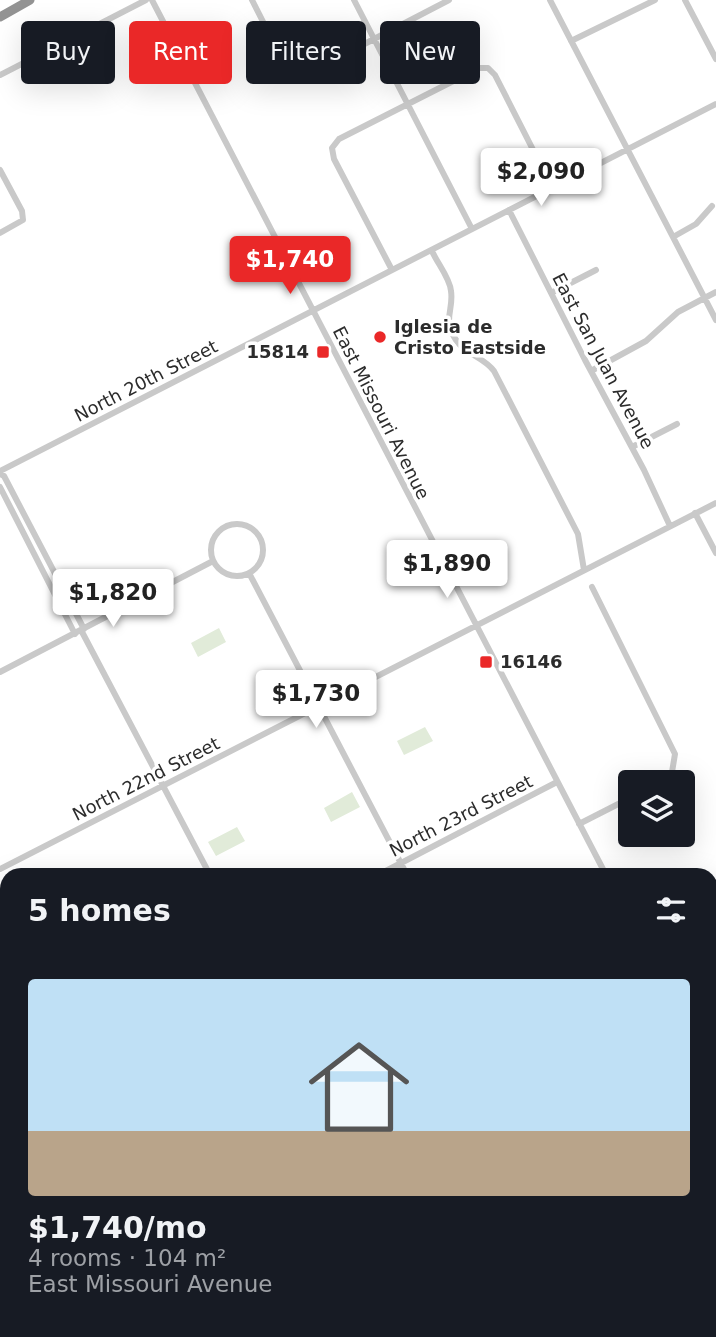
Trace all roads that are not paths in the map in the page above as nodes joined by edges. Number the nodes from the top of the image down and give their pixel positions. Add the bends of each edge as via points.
1 (30, 0) edge
2 (146, 0) edge
3 (152, 0) edge
4 (252, 0) edge
5 (354, 0) edge
6 (449, 0) edge
7 (550, 0) edge
8 (655, 0) edge
9 (685, 0) edge
10 (0, 17) edge
11 (374, 40) junction
12 (571, 41) junction
13 (716, 59) edge
14 (0, 75) edge
15 (716, 104) edge
16 (408, 105) junction
17 (627, 149) junction
18 (0, 170) edge
19 (552, 187) junction
20 (712, 206) dead end
21 (509, 210) junction
22 (472, 229) junction
23 (0, 233) edge
24 (673, 237) junction
25 (432, 251) junction
26 (392, 270) junction
27 (596, 270) dead end
28 (716, 292) edge
29 (551, 293) junction
30 (704, 298) junction
31 (313, 311) junction
32 (716, 320) edge
33 (591, 371) junction
34 (677, 424) dead end
35 (632, 447) junction
36 (0, 473) edge
37 (0, 487) edge
38 (716, 503) edge
39 (695, 513) junction
40 (670, 526) junction
41 (716, 553) edge
42 (213, 561) junction
43 (584, 570) junction
44 (249, 573) junction
45 (592, 587) dead end
46 (476, 626) junction
47 (80, 631) junction
48 (0, 672) edge
49 (318, 706) junction
50 (672, 770) edge
51 (557, 782) junction
52 (163, 786) junction
53 (618, 804) edge
54 (579, 824) junction
55 (401, 864) junction
56 (2, 868) edge
57 (206, 868) edge
58 (393, 868) edge
59 (403, 868) edge
60 (602, 868) edge

1 - 10 highway
2 - 14 street
3 - 31 street, East Missouri Avenue
4 - 11 street via 291,76 299,78
5 - 11 street
6 - 11 street
7 - 12 street
8 - 12 street
9 - 13 street
11 - 16 street
12 - 17 street
15 - 17 street, North 20th Street
16 - 19 street via 479,68 488,68
16 - 22 street
16 - 26 street via 339,139 332,148
17 - 19 street, North 20th Street
17 - 24 street
18 - 23 street via 23,220
19 - 21 street, North 20th Street
20 - 24 street via 696,224
21 - 22 street, North 20th Street
21 - 29 street, East San Juan Avenue
22 - 25 street, North 20th Street
24 - 30 street
25 - 26 street, North 20th Street
25 - 43 street via 451,289 448,314 453,333 467,353 494,371 578,534
26 - 31 street, North 20th Street
27 - 29 street
28 - 30 street
29 - 33 street, East San Juan Avenue
30 - 32 street
30 - 33 street via 678,312 646,341
31 - 36 street, North 20th Street
31 - 46 street, East Missouri Avenue
33 - 35 street, East San Juan Avenue
34 - 35 street
35 - 40 street, East San Juan Avenue
36 - 47 street
37 - 47 street
38 - 39 street, North 22nd Street
39 - 40 street, North 22nd Street
39 - 41 street
40 - 43 street, North 22nd Street
42 - 44 street via 233,576
42 - 44 street via 211,544 220,529 245,525 262,543 261,561
42 - 47 street
43 - 46 street, North 22nd Street
44 - 49 street
45 - 50 street via 673,746
46 - 49 street, North 22nd Street
46 - 51 street, East Missouri Avenue
47 - 48 street
47 - 52 street
49 - 52 street, North 22nd Street
49 - 55 street
51 - 54 street, East Missouri Avenue
51 - 55 street, North 23rd Street
52 - 56 street, North 22nd Street
52 - 57 street
53 - 54 street
54 - 60 street, East Missouri Avenue
55 - 58 street, North 23rd Street
55 - 59 street

